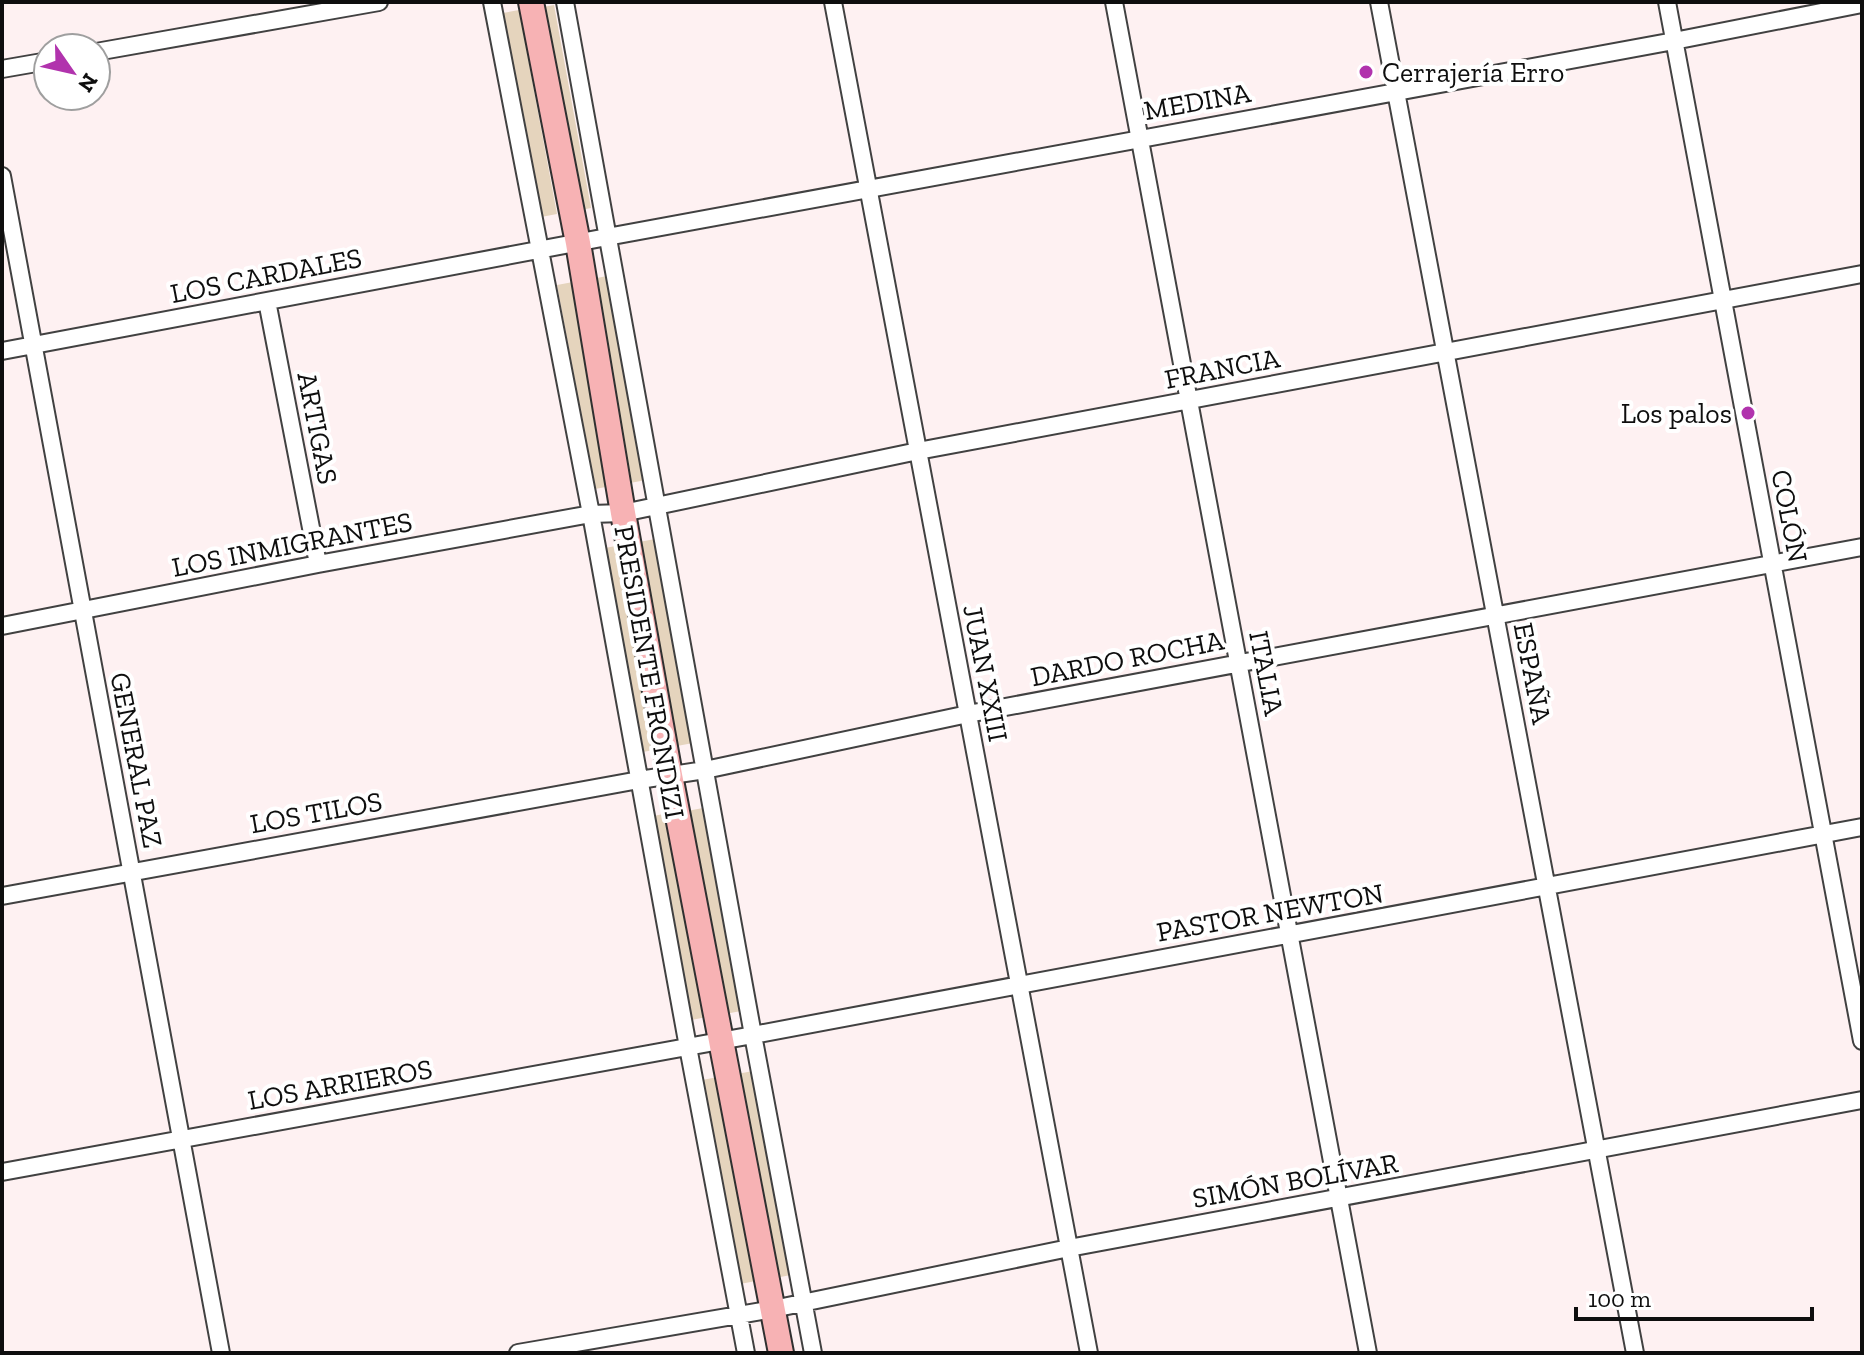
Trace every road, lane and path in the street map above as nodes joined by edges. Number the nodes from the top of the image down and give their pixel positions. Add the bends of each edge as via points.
1 (379, 2) edge
2 (492, 2) edge
3 (531, 2) edge
4 (565, 2) edge
5 (833, 2) edge
6 (1114, 2) edge
7 (1379, 2) edge
8 (1667, 2) edge
9 (1862, 4) edge
10 (1674, 41) junction
11 (112, 49) edge
12 (32, 64) edge
13 (2, 69) edge
14 (1396, 91) junction
15 (1140, 138) junction
16 (2, 176) edge
17 (868, 189) junction
18 (607, 237) junction
19 (578, 243) junction
20 (541, 250) junction
21 (1862, 274) edge
22 (1723, 300) junction
23 (267, 301) junction
24 (33, 345) junction
25 (2, 351) edge
26 (1446, 353) junction
27 (1189, 401) junction
28 (918, 451) junction
29 (657, 506) junction
30 (623, 513) junction
31 (591, 514) junction
32 (1862, 547) edge
33 (1772, 563) junction
34 (318, 564) junction
35 (83, 610) junction
36 (1496, 616) junction
37 (2, 626) edge
38 (1239, 663) junction
39 (968, 714) junction
40 (705, 770) junction
41 (670, 775) junction
42 (639, 780) junction
43 (1862, 827) edge
44 (1823, 834) junction
45 (131, 872) junction
46 (1547, 887) junction
47 (2, 896) edge
48 (1290, 934) junction
49 (1019, 985) junction
50 (753, 1035) junction
51 (720, 1041) junction
52 (1862, 1041) edge
53 (688, 1047) junction
54 (1862, 1100) edge
55 (181, 1139) junction
56 (1597, 1151) junction
57 (2, 1172) edge
58 (1339, 1198) junction
59 (1069, 1248) junction
60 (804, 1302) junction
61 (773, 1309) junction
62 (739, 1315) junction
63 (221, 1353) edge
64 (518, 1353) edge
65 (746, 1353) edge
66 (781, 1353) edge
67 (813, 1353) edge
68 (1089, 1353) edge
69 (1368, 1353) edge
70 (1635, 1353) edge

1 - 11 street
2 - 20 street, PRESIDENTE FRONDIZI
3 - 19 main road, PRESIDENTE FRONDIZI
4 - 18 street, PRESIDENTE FRONDIZI
5 - 17 street, JUAN XXIII
6 - 15 street, ITALIA
7 - 14 street, ESPAÑA
8 - 10 street, COLÓN
9 - 10 street, MEDINA
10 - 14 street, MEDINA
10 - 22 street, COLÓN
12 - 13 street
14 - 15 street, MEDINA
14 - 26 street, ESPAÑA
15 - 17 street, MEDINA
15 - 27 street, ITALIA
16 - 24 street, GENERAL PAZ
17 - 18 street, MEDINA
17 - 28 street, JUAN XXIII
18 - 19 street, MEDINA
18 - 29 street, PRESIDENTE FRONDIZI
19 - 20 street, MEDINA
19 - 30 main road, PRESIDENTE FRONDIZI
20 - 23 street, LOS CARDALES
20 - 31 street, PRESIDENTE FRONDIZI
21 - 22 street, FRANCIA
22 - 26 street, FRANCIA
22 - 33 street, COLÓN
23 - 24 street, LOS CARDALES
23 - 34 street, ARTIGAS
24 - 25 street, LOS CARDALES
24 - 35 street, GENERAL PAZ
26 - 27 street, FRANCIA
26 - 36 street, ESPAÑA
27 - 28 street, FRANCIA
27 - 38 street, ITALIA
28 - 29 street, FRANCIA
28 - 39 street, JUAN XXIII
29 - 30 street, FRANCIA
29 - 40 street, PRESIDENTE FRONDIZI
30 - 31 street, FRANCIA
30 - 41 main road, PRESIDENTE FRONDIZI
31 - 34 street, LOS INMIGRANTES
31 - 42 street, PRESIDENTE FRONDIZI
32 - 33 street, DARDO ROCHA
33 - 36 street, DARDO ROCHA
33 - 44 street, COLÓN
34 - 35 street, LOS INMIGRANTES
35 - 37 street, LOS INMIGRANTES
35 - 45 street, GENERAL PAZ
36 - 38 street, DARDO ROCHA
36 - 46 street, ESPAÑA
38 - 39 street, DARDO ROCHA
38 - 48 street, ITALIA
39 - 40 street, DARDO ROCHA
39 - 49 street, JUAN XXIII
40 - 41 street, DARDO ROCHA
40 - 50 street, PRESIDENTE FRONDIZI
41 - 42 street, DARDO ROCHA
41 - 51 main road, PRESIDENTE FRONDIZI
42 - 45 street, LOS TILOS
42 - 53 street, PRESIDENTE FRONDIZI
43 - 44 street, PASTOR NEWTON
44 - 46 street, PASTOR NEWTON
44 - 52 street, COLÓN
45 - 47 street, LOS TILOS
45 - 55 street, GENERAL PAZ
46 - 48 street, PASTOR NEWTON
46 - 56 street, ESPAÑA
48 - 49 street, PASTOR NEWTON
48 - 58 street, ITALIA
49 - 50 street, PASTOR NEWTON
49 - 59 street, JUAN XXIII
50 - 51 street, PASTOR NEWTON
50 - 60 street, PRESIDENTE FRONDIZI
51 - 53 street, PASTOR NEWTON
51 - 61 main road, PRESIDENTE FRONDIZI
53 - 55 street, LOS ARRIEROS
53 - 62 street, PRESIDENTE FRONDIZI
54 - 56 street, SIMÓN BOLÍVAR
55 - 57 street, LOS ARRIEROS
55 - 63 street, GENERAL PAZ
56 - 58 street, SIMÓN BOLÍVAR
56 - 70 street, ESPAÑA
58 - 59 street, SIMÓN BOLÍVAR
58 - 69 street, ITALIA
59 - 60 street, SIMÓN BOLÍVAR
59 - 68 street, JUAN XXIII
60 - 61 street, SIMÓN BOLÍVAR
60 - 67 street, PRESIDENTE FRONDIZI
61 - 62 street, SIMÓN BOLÍVAR
61 - 66 main road, PRESIDENTE FRONDIZI
62 - 64 street, SIMÓN BOLÍVAR
62 - 65 street, PRESIDENTE FRONDIZI

